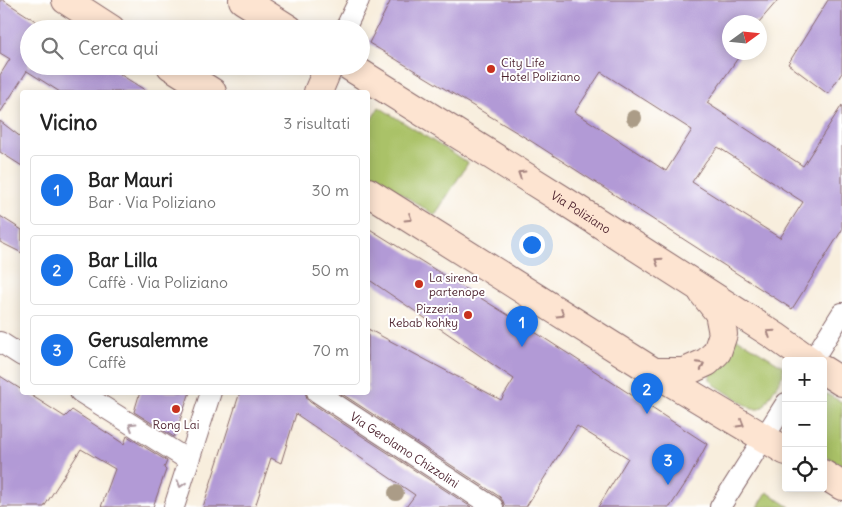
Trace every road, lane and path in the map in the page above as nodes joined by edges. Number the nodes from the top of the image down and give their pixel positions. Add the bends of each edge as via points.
1 (66, 0) edge
2 (243, 0) edge
3 (359, 0) edge
4 (97, 20) edge
5 (275, 20) edge
6 (349, 20) edge
7 (185, 75) edge
8 (325, 75) edge
9 (363, 75) edge
10 (209, 90) edge
11 (319, 90) edge
12 (370, 193) edge
13 (699, 288) junction
14 (842, 313) edge
15 (0, 342) edge
16 (20, 355) edge
17 (805, 357) edge
18 (814, 357) edge
19 (654, 372) junction
20 (827, 373) edge
21 (842, 382) edge
22 (85, 395) edge
23 (210, 395) edge
24 (322, 395) edge
25 (782, 418) edge
26 (775, 444) edge
27 (188, 460) junction
28 (827, 477) edge
29 (842, 486) edge
30 (174, 507) edge
31 (493, 507) edge
32 (720, 507) edge

1 - 4 street
2 - 5 street
3 - 6 street
7 - 10 street
8 - 11 street
13 -> 9 street, Via Poliziano
12 -> 19 street
17 -> 13 street, Via Poliziano
19 -> 13 street via 685,372 707,362 717,352 723,334 719,313
14 - 18 street
15 - 16 street
19 -> 26 street
20 - 21 street
27 -> 22 street
23 - 27 street
24 - 31 street, Via Gerolamo Chizzolini
25 - 26 street
26 - 32 street
27 -> 30 street
28 - 29 street

